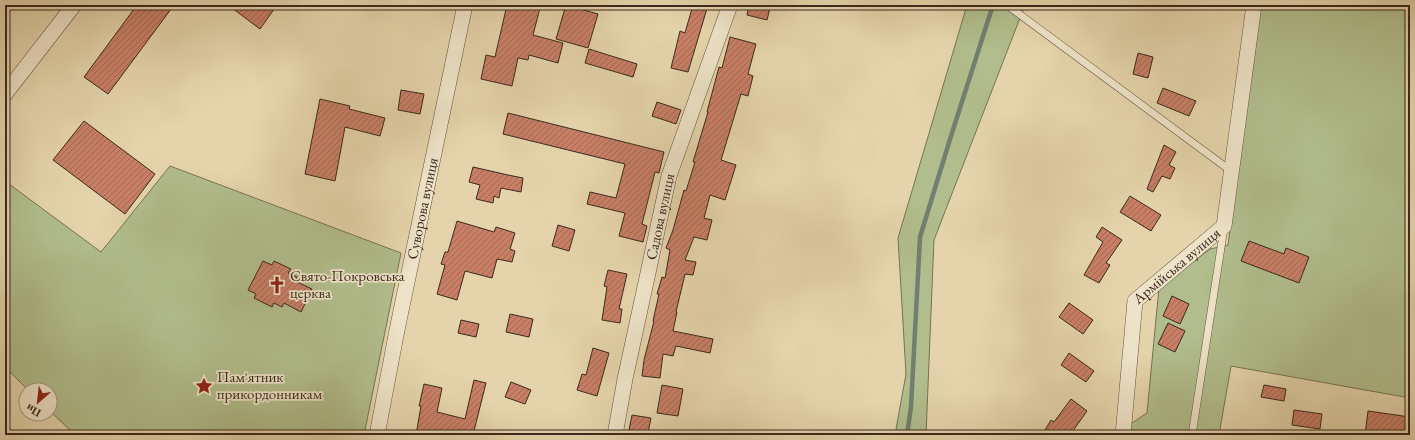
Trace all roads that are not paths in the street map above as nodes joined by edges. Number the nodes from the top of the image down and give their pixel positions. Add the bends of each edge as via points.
1 (74, 5) edge
2 (465, 5) edge
3 (730, 5) edge
4 (1007, 5) edge
5 (1254, 5) edge
6 (5, 94) edge
7 (1232, 171) junction
8 (1224, 226) junction
9 (377, 435) edge
10 (615, 435) edge
11 (1122, 435) edge
12 (1192, 435) edge

1 - 6 street
2 - 9 street, Суворова вулиця
3 - 10 street, Садова вулиця via 670,176
4 - 7 lane
5 - 7 street, Армійська вулиця
7 - 8 street, Армійська вулиця
8 - 11 street, Армійська вулиця via 1135,301
8 - 12 lane

